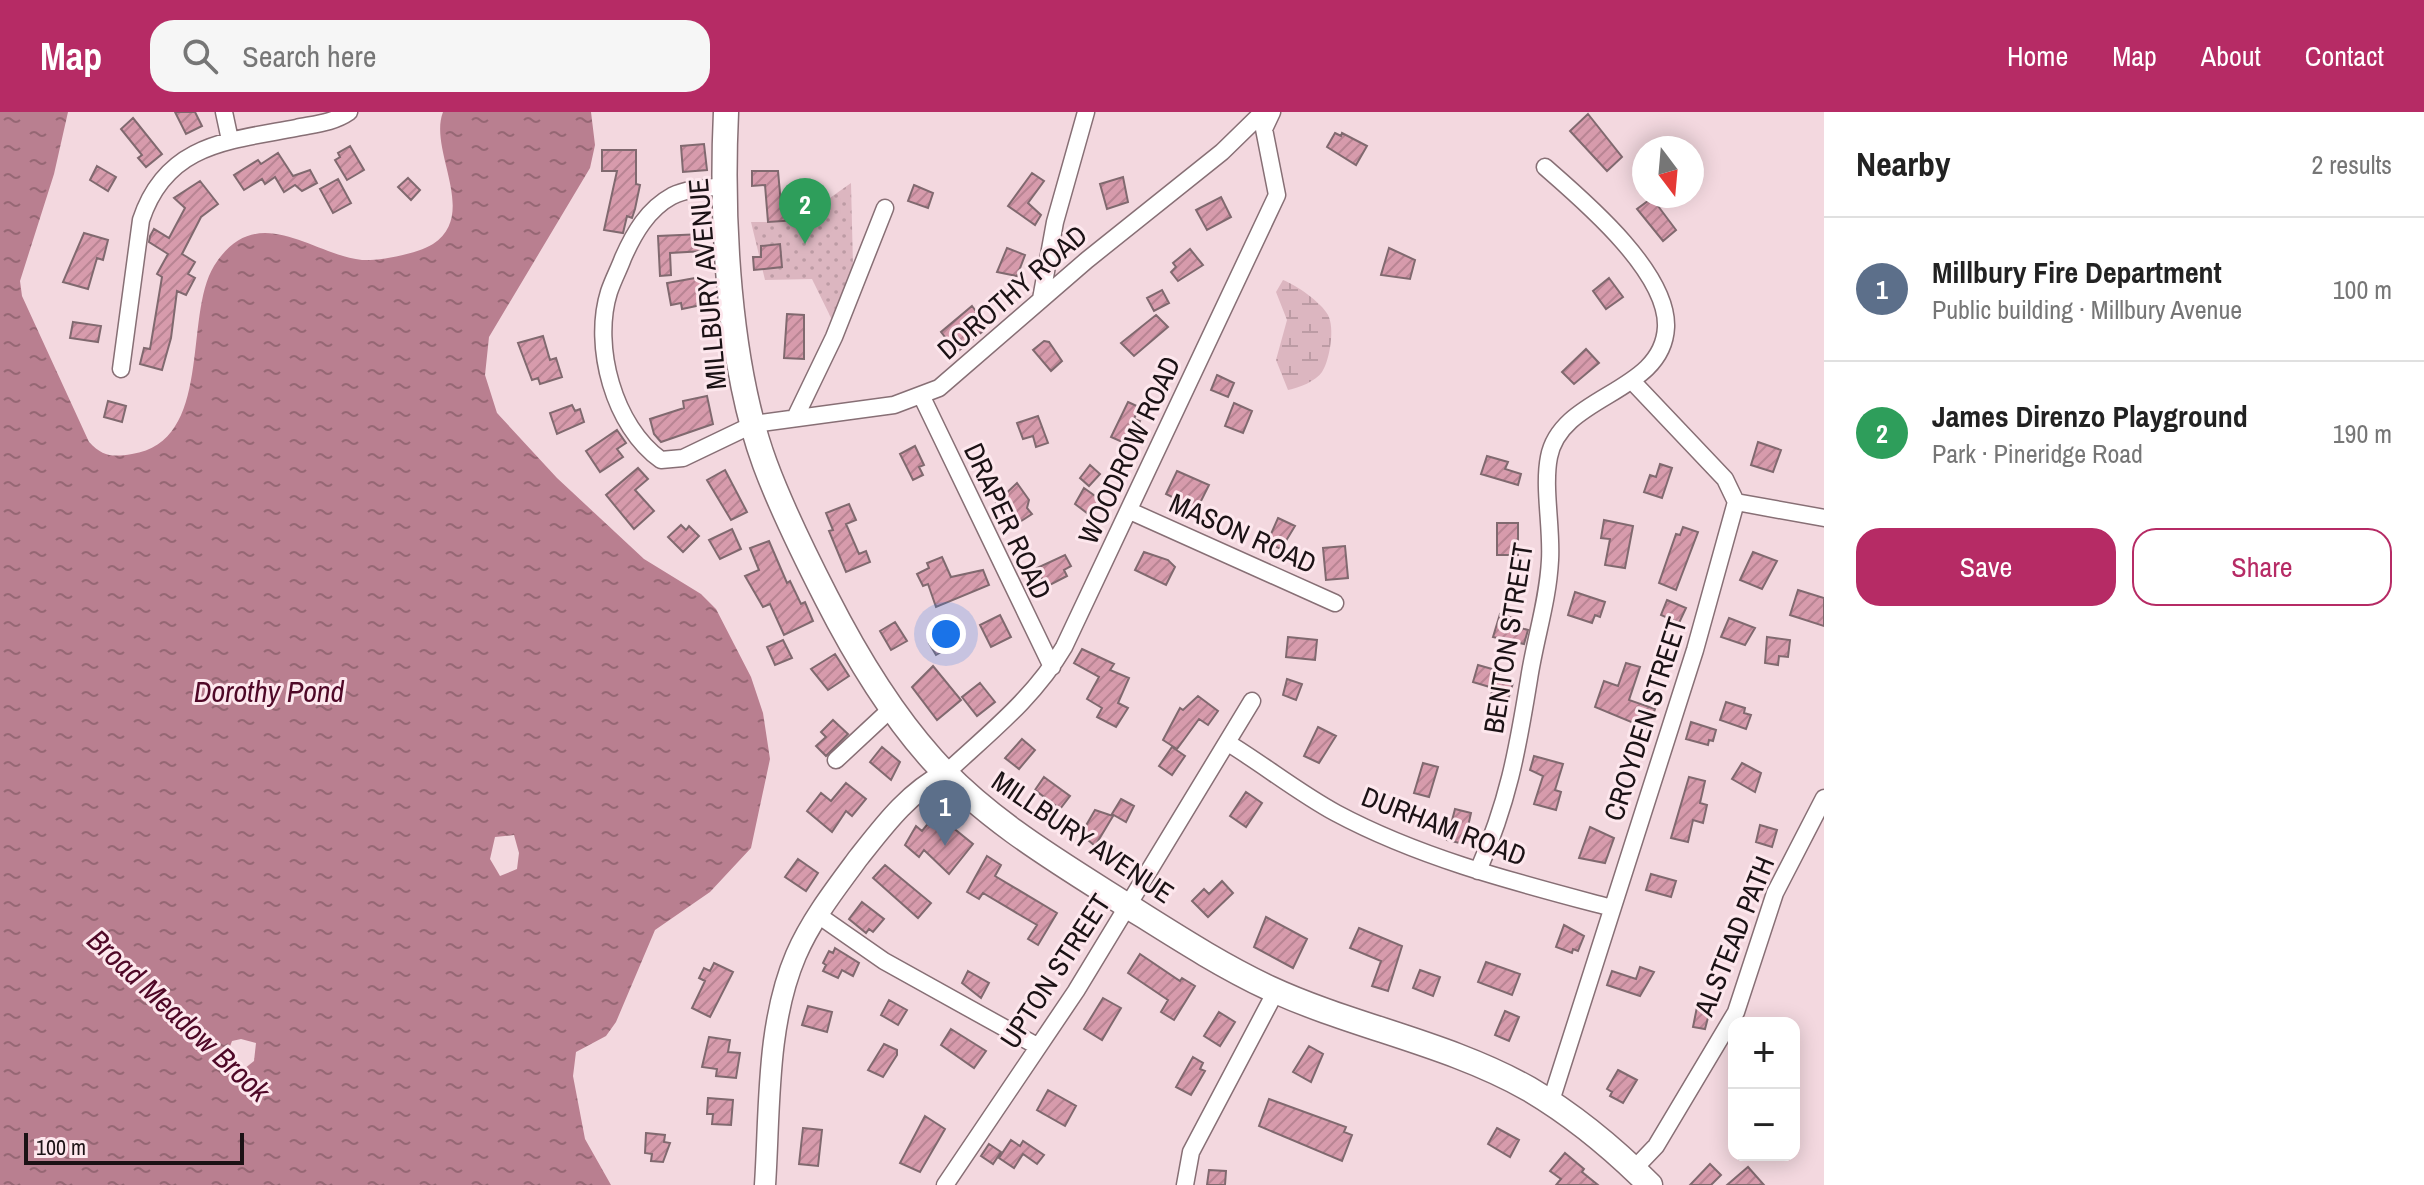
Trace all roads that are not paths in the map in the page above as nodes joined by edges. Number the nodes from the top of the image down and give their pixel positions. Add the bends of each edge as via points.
1 (224, 112) edge
2 (349, 112) edge
3 (726, 112) edge
4 (1086, 112) edge
5 (1263, 112) edge
6 (1272, 112) edge
7 (230, 140) junction
8 (1545, 167) dead end
9 (727, 186) junction
10 (885, 208) dead end
11 (1041, 299) junction
12 (121, 369) dead end
13 (1632, 381) junction
14 (921, 395) junction
15 (795, 418) junction
16 (754, 424) junction
17 (1736, 502) junction
18 (1130, 511) junction
19 (1824, 518) edge
20 (1335, 603) dead end
21 (1052, 667) junction
22 (1252, 701) dead end
23 (893, 707) junction
24 (1228, 743) junction
25 (836, 760) dead end
26 (946, 773) junction
27 (1824, 798) edge
28 (1478, 871) junction
29 (1129, 907) junction
30 (1612, 908) junction
31 (818, 915) junction
32 (1276, 991) junction
33 (1037, 1046) junction
34 (1550, 1104) junction
35 (1642, 1177) edge
36 (765, 1185) edge
37 (945, 1185) edge
38 (1185, 1185) edge

1 - 7 street
2 - 7 street via 324,122
3 - 9 main road, MILLBURY AVENUE
4 - 11 street via 1055,222
5 - 11 street, DOROTHY ROAD via 1222,152
6 - 18 street, WOODROW ROAD via 1264,129 1277,195
7 - 12 street via 184,159 163,176 147,200 133,258
8 - 13 street, BENTON STREET via 1592,210 1651,278 1662,299 1666,329 1654,359
9 - 16 main road, MILLBURY AVENUE via 734,325
9 - 16 street, DOROTHY ROAD via 673,195 646,218 609,293 606,354 613,390 632,429 653,454 672,461
10 - 15 street
11 - 14 street, DOROTHY ROAD via 961,371
13 - 17 street via 1725,479
13 - 28 street, BENTON STREET via 1570,422 1549,456 1550,559 1543,620 1512,779
14 - 15 street, DOROTHY ROAD via 894,405
14 - 21 street, DRAPER ROAD
15 - 16 street, DOROTHY ROAD
16 - 23 main road, MILLBURY AVENUE via 765,463 807,559 853,649
17 - 19 street
17 - 30 street, CROYDEN STREET via 1695,650
18 - 20 street, MASON ROAD
18 - 21 street, WOODROW ROAD
21 - 26 street, WOODROW ROAD via 1020,706
22 - 24 street, UPTON STREET
23 - 25 street
23 - 26 main road, MILLBURY AVENUE
24 - 28 street, DURHAM ROAD via 1333,812 1413,849
24 - 29 street, UPTON STREET
26 - 29 main road, MILLBURY AVENUE via 1038,849
26 - 31 street via 919,787 886,822
27 - 35 street, ALSTEAD PATH via 1775,893 1736,1012
28 - 30 street, DURHAM ROAD
29 - 32 main road, MILLBURY AVENUE via 1200,953
29 - 33 street, UPTON STREET
30 - 34 street, CROYDEN STREET
31 - 33 street via 884,961
31 - 36 street via 789,972 779,1021
32 - 34 main road, MILLBURY AVENUE via 1479,1066
32 - 38 street via 1191,1152
33 - 37 street, UPTON STREET
34 - 35 main road, MILLBURY AVENUE

